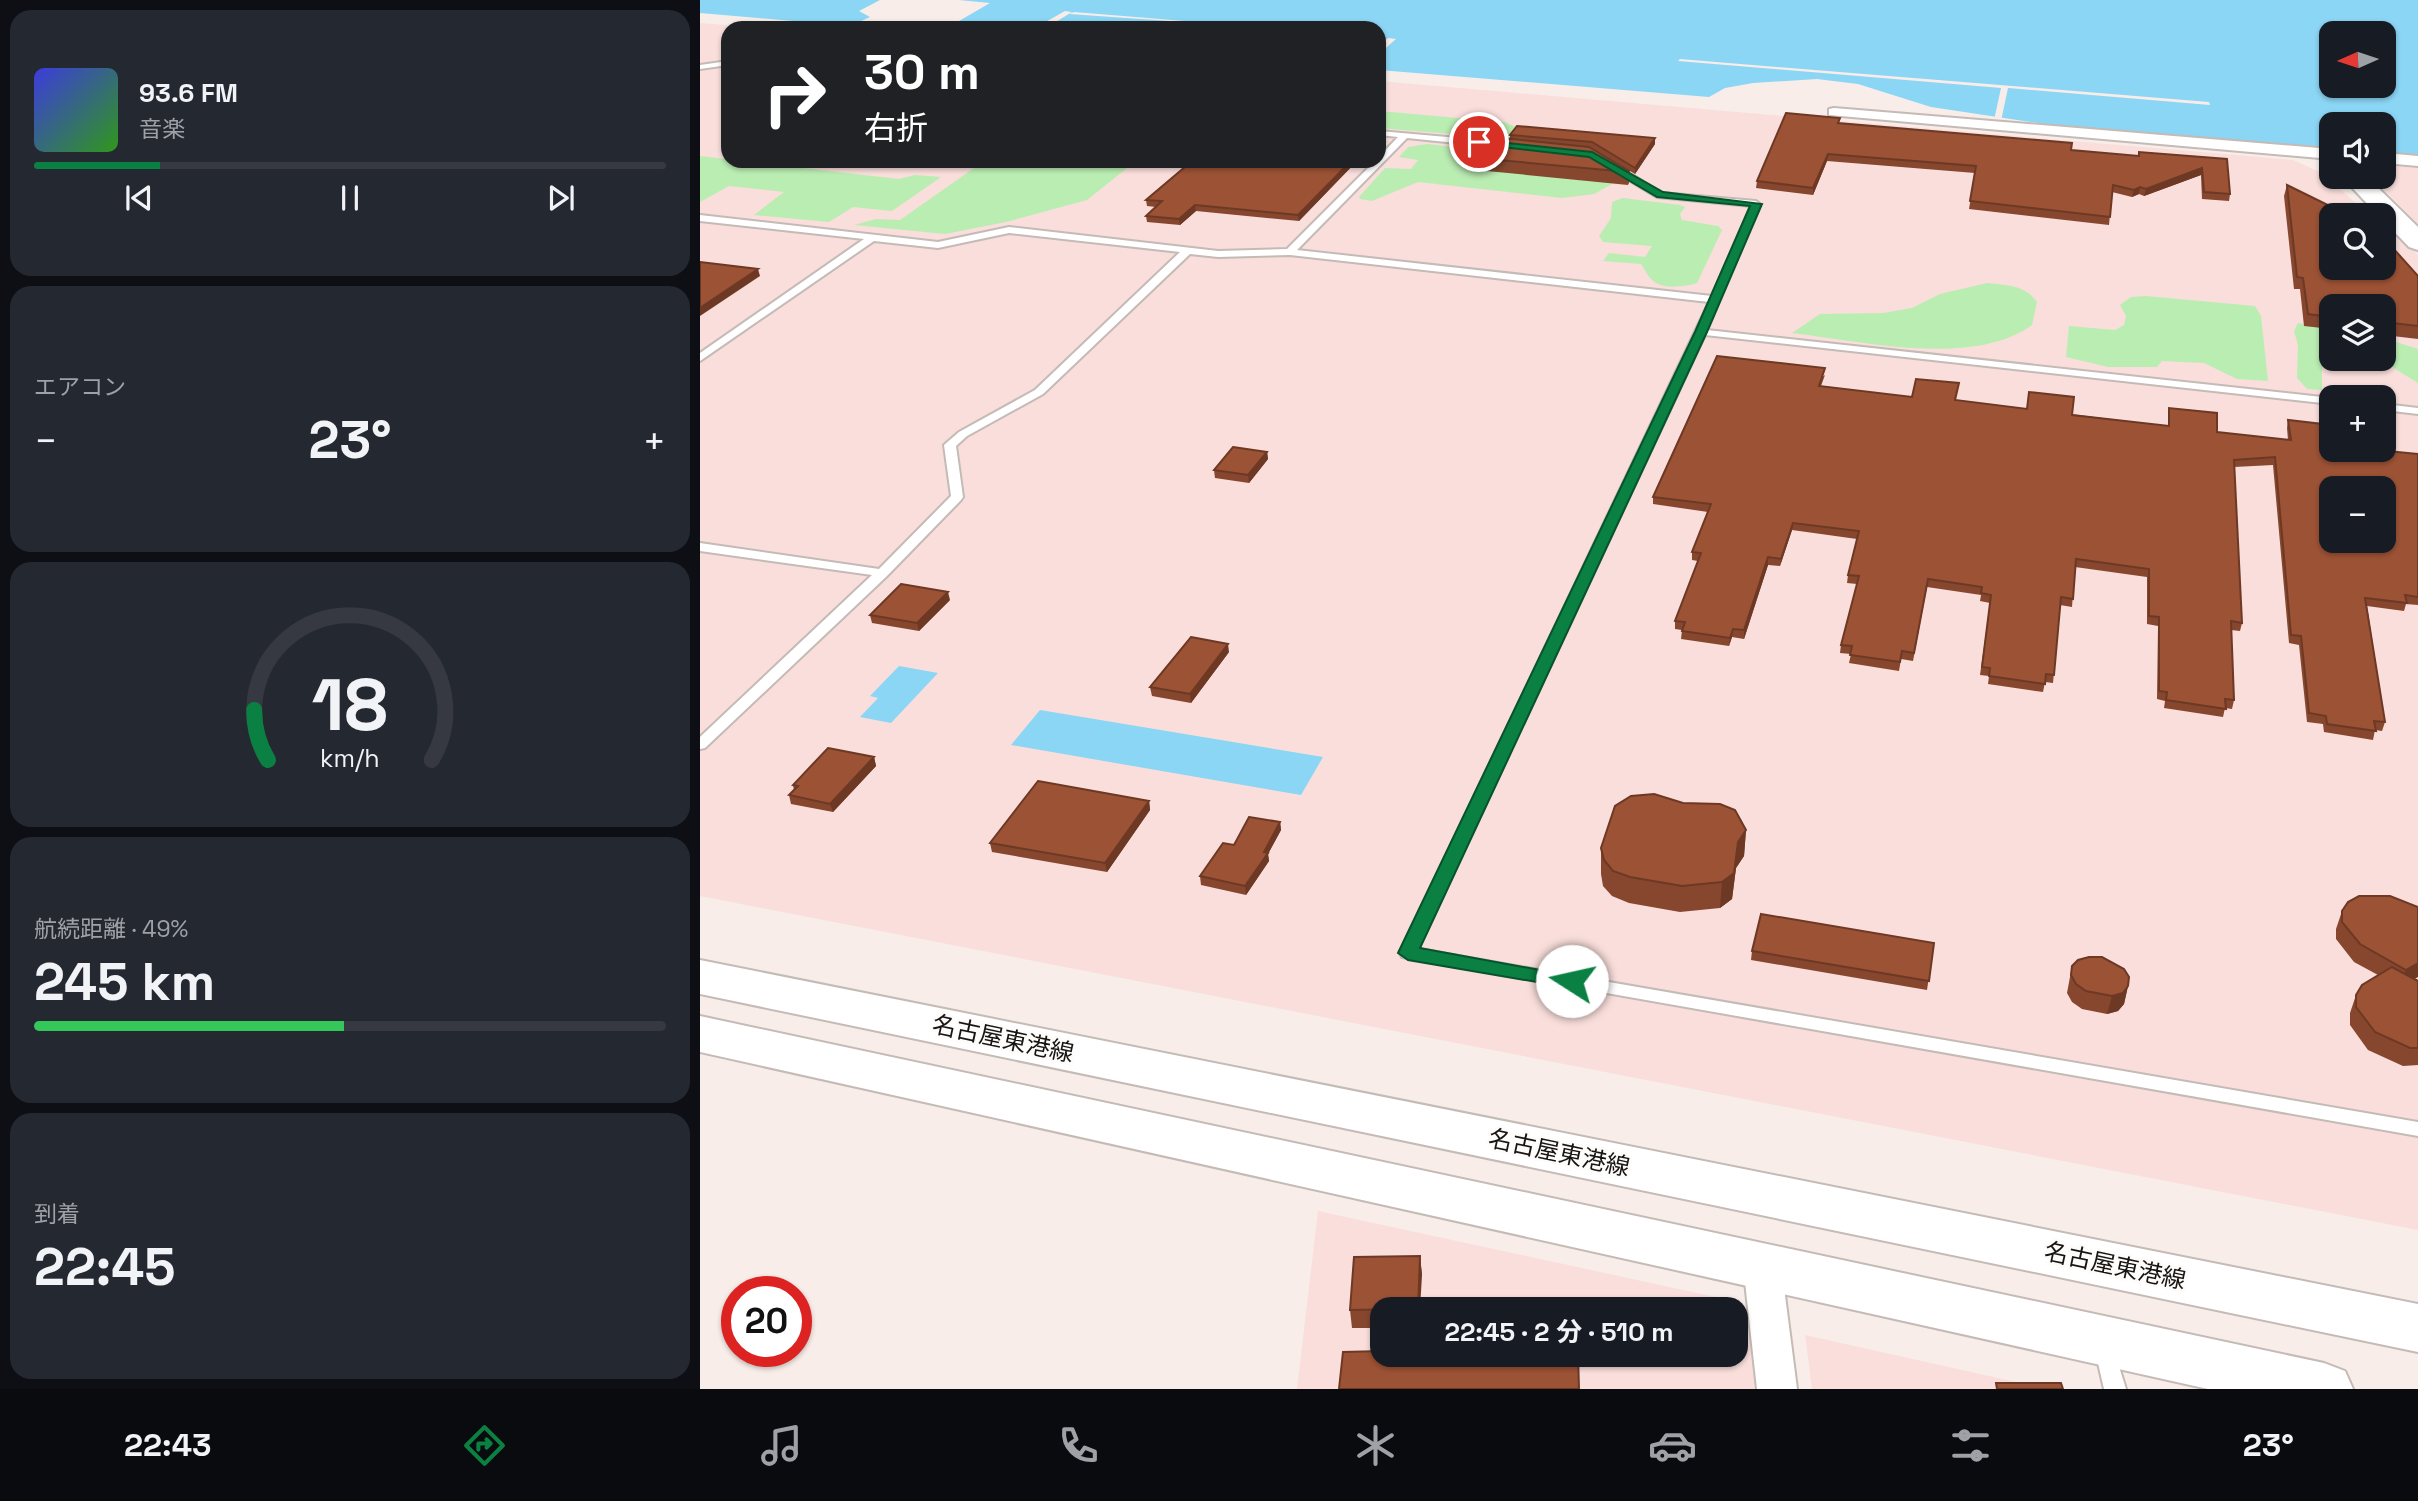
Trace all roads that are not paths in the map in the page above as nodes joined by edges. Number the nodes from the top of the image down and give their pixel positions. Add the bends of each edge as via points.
1 (721, 64) edge
2 (700, 67) edge
3 (1835, 112) dead end
4 (1386, 134) edge
5 (1404, 136) junction
6 (1525, 147) edge
7 (2319, 153) edge
8 (1386, 154) edge
9 (2396, 159) edge
10 (1603, 161) edge
11 (2418, 161) edge
12 (1373, 168) edge
13 (2366, 189) edge
14 (700, 218) edge
15 (873, 237) junction
16 (2418, 242) edge
17 (1187, 251) junction
18 (1290, 252) junction
19 (1713, 299) junction
20 (1701, 332) junction
21 (700, 358) edge
22 (2319, 400) edge
23 (2396, 408) edge
24 (2418, 411) edge
25 (700, 547) edge
26 (882, 573) junction
27 (700, 745) edge
28 (700, 977) edge
29 (700, 1034) edge
30 (2418, 1129) edge
31 (1762, 1264) junction
32 (2418, 1328) edge
33 (2109, 1365) edge
34 (1777, 1389) edge
35 (2324, 1389) edge

1 - 2 lane
3 - 7 street
4 - 5 lane
5 - 6 lane
5 - 8 lane
9 - 11 street
10 - 19 lane via 1660,195 1756,204
12 - 18 lane
13 - 16 main road
14 - 15 lane
15 - 17 lane via 938,245 1009,230
15 - 21 lane
17 - 18 lane
17 - 26 lane via 1039,392 963,434 950,446 957,498
18 - 19 lane
19 - 20 lane
20 - 22 lane
20 - 30 lane via 1408,953
23 - 24 lane
25 - 26 lane
26 - 27 lane
28 - 32 main road, 名古屋東港線
29 - 31 main road
31 - 33 main road
31 - 34 street
33 - 35 main road

